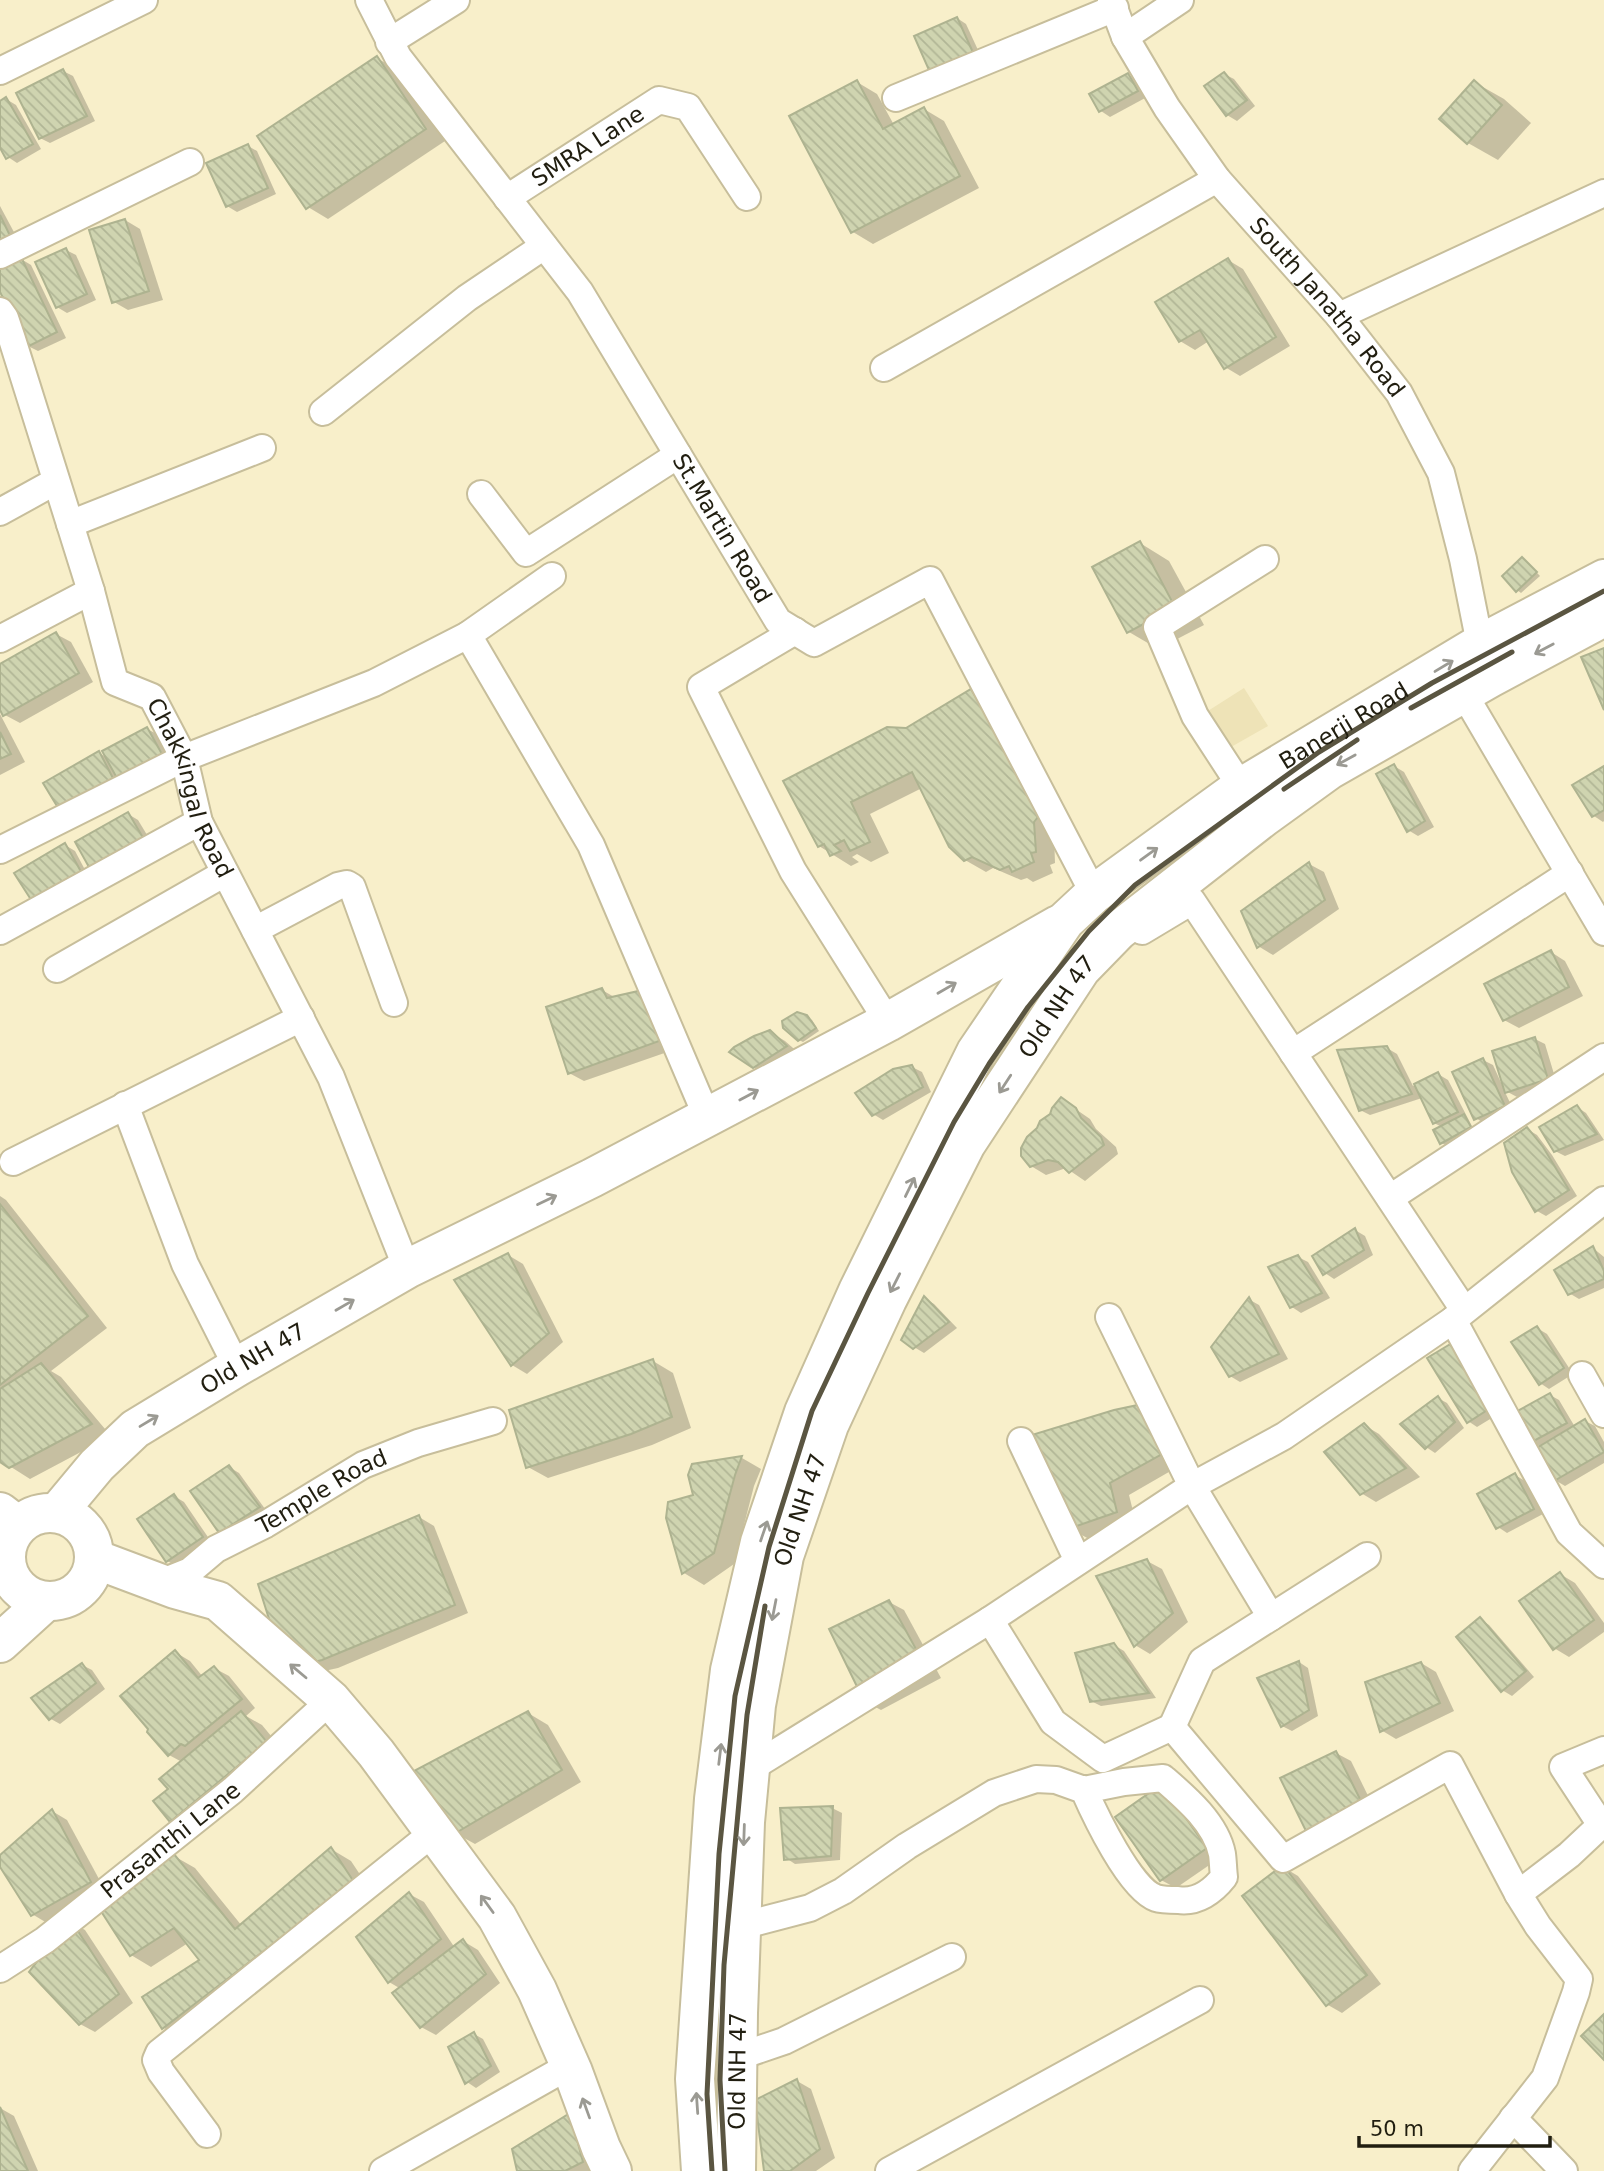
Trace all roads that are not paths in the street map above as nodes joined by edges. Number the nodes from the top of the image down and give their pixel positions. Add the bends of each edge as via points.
1 (144, 0) edge
2 (369, 0) edge
3 (456, 0) edge
4 (1180, 0) edge
5 (1113, 4) edge
6 (1125, 37) junction
7 (389, 42) junction
8 (0, 71) edge
9 (896, 98) dead end
10 (190, 162) dead end
11 (1216, 179) junction
12 (1604, 193) edge
13 (747, 197) dead end
14 (507, 198) junction
15 (544, 246) junction
16 (0, 255) edge
17 (0, 311) edge
18 (1339, 316) junction
19 (6, 342) edge
20 (884, 368) dead end
21 (323, 412) dead end
22 (262, 448) dead end
23 (678, 455) junction
24 (56, 481) junction
25 (481, 494) dead end
26 (0, 512) edge
27 (70, 524) junction
28 (1265, 559) dead end
29 (552, 576) dead end
30 (1604, 579) edge
31 (91, 591) junction
32 (1604, 617) edge
33 (795, 631) junction
34 (468, 635) junction
35 (0, 639) edge
36 (1480, 644) junction
37 (1464, 694) junction
38 (184, 758) junction
39 (1240, 788) junction
40 (1264, 817) junction
41 (199, 822) junction
42 (0, 850) edge
43 (225, 873) junction
44 (1570, 873) junction
45 (1094, 894) junction
46 (1065, 921) junction
47 (255, 930) junction
48 (0, 931) edge
49 (1118, 931) joint
50 (1604, 932) edge
51 (57, 969) dead end
52 (1081, 969) junction
53 (394, 1003) dead end
54 (301, 1018) junction
55 (888, 1022) junction
56 (1293, 1053) junction
57 (1604, 1057) edge
58 (125, 1105) junction
59 (707, 1117) junction
60 (13, 1162) dead end
61 (1390, 1198) junction
62 (1604, 1200) edge
63 (407, 1269) junction
64 (1459, 1315) junction
65 (1109, 1317) dead end
66 (237, 1367) junction
67 (1582, 1376) dead end
68 (1604, 1414) edge
69 (493, 1421) dead end
70 (1021, 1441) dead end
71 (1192, 1486) junction
72 (57, 1513) junction
73 (6, 1535) edge
74 (1367, 1556) dead end
75 (95, 1559) junction
76 (1078, 1561) junction
77 (1604, 1565) edge
78 (160, 1583) junction
79 (44, 1603) junction
80 (1271, 1617) junction
81 (990, 1620) junction
82 (0, 1643) edge
83 (331, 1700) junction
84 (1172, 1727) junction
85 (1604, 1750) edge
86 (751, 1768) junction
87 (1084, 1790) junction
88 (434, 1832) junction
89 (1518, 1894) junction
90 (741, 1926) junction
91 (952, 1957) dead end
92 (0, 1969) edge
93 (1200, 2000) dead end
94 (737, 2057) junction
95 (569, 2066) junction
96 (1513, 2118) junction
97 (207, 2134) dead end
98 (383, 2171) edge
99 (612, 2171) edge
100 (701, 2171) edge
101 (736, 2171) edge
102 (889, 2171) edge
103 (1472, 2171) edge
104 (1564, 2171) edge

1 - 8 street
2 - 7 street, St.Martin Road
3 - 7 street
4 - 6 street
5 - 6 street, South Janatha Road
5 - 9 street
6 - 11 street, South Janatha Road
7 - 14 street, St.Martin Road
10 - 16 street
11 - 18 street, South Janatha Road
11 - 20 street
12 - 18 street
13 - 14 street, SMRA Lane via 688,107 659,100
14 - 15 street, St.Martin Road
15 - 21 street via 467,298
15 - 23 street, St.Martin Road via 580,292
17 - 19 street, Chakkingal Road via 5,318
18 - 36 street, South Janatha Road via 1399,393 1441,473
19 - 24 street, Chakkingal Road
22 - 27 street
23 - 25 street via 526,553
23 - 33 street, St.Martin Road via 778,621
24 - 26 street
24 - 27 street, Chakkingal Road
27 - 31 street, Chakkingal Road
28 - 39 street via 1157,627 1195,716
29 - 34 street
30 - 36 main road, Banerji Road
31 - 35 street
31 - 38 street, Chakkingal Road via 115,682 152,697
32 -> 37 main road, Banerji Road
33 - 45 street via 814,643 930,580
33 - 55 street via 701,687 793,871
34 - 38 street via 374,683
34 - 59 street via 591,845
39 -> 36 main road, Banerji Road
37 -> 40 main road, Banerji Road via 1329,770
37 - 44 street
38 - 41 street, Chakkingal Road
38 - 42 street
39 - 40 street
45 -> 39 main road, Banerji Road
40 - 49 main road, Banerji Road
41 - 43 street, Chakkingal Road
41 - 48 street
43 - 47 street, Chakkingal Road
43 - 51 street
44 - 50 street
44 - 56 street
45 - 46 main road, Old NH 47
55 -> 46 main road, Old NH 47
100 -> 46 main road, Old NH 47 via 695,2079 711,1826 730,1670 760,1542 804,1412 870,1267 976,1052
47 - 53 street via 347,884 352,887
47 - 54 street, Chakkingal Road
49 - 52 main road, Old NH 47
52 - 56 street via 1192,901
52 -> 86 main road, Old NH 47 via 967,1144 829,1425 785,1556 756,1705
54 - 58 street
54 - 63 street, Chakkingal Road via 331,1077
59 -> 55 main road, Old NH 47
56 - 61 street
57 - 61 street
58 - 60 street
58 - 66 street via 185,1264
63 -> 59 main road, Old NH 47
61 - 64 street
62 - 64 street
66 -> 63 main road, Old NH 47
64 - 71 street via 1284,1436
64 - 77 street via 1569,1533
65 - 71 street
72 -> 66 main road, Old NH 47 via 135,1429
67 - 68 street
69 - 78 street, Temple Road via 363,1465 216,1549 190,1571
70 - 76 street
71 - 76 street
71 - 80 street
72 - 73 main road via 36,1514
72 - 75 main road via 77,1521 91,1538
73 - 79 main road via 7,1574 22,1593
74 - 80 street
75 - 78 main road
75 - 79 main road via 89,1581 73,1597
76 - 81 street
83 -> 78 main road via 218,1601
79 - 82 main road
80 - 84 street via 1202,1661
81 - 84 street via 1053,1722 1103,1759
81 - 86 street
83 - 88 main road
83 - 92 street, Prasanthi Lane via 233,1790 45,1940
84 - 89 street via 1283,1859 1450,1765
85 - 89 street via 1563,1767 1601,1825
86 -> 90 main road, Old NH 47
87 - 87 street via 1163,1778 1210,1828 1222,1851 1224,1877 1215,1888 1189,1902 1154,1898 1119,1857
87 - 90 street via 1037,1779 994,1793 844,1891 810,1908
95 -> 88 main road via 537,1990 497,1917
88 - 97 street via 159,2053 156,2060 161,2072
89 - 96 street via 1579,1979 1545,2078
90 - 94 main road, Old NH 47
91 - 94 street via 785,2041
93 - 102 street
94 - 101 main road, Old NH 47
95 - 98 street
99 -> 95 main road
96 - 103 street
96 - 104 street

